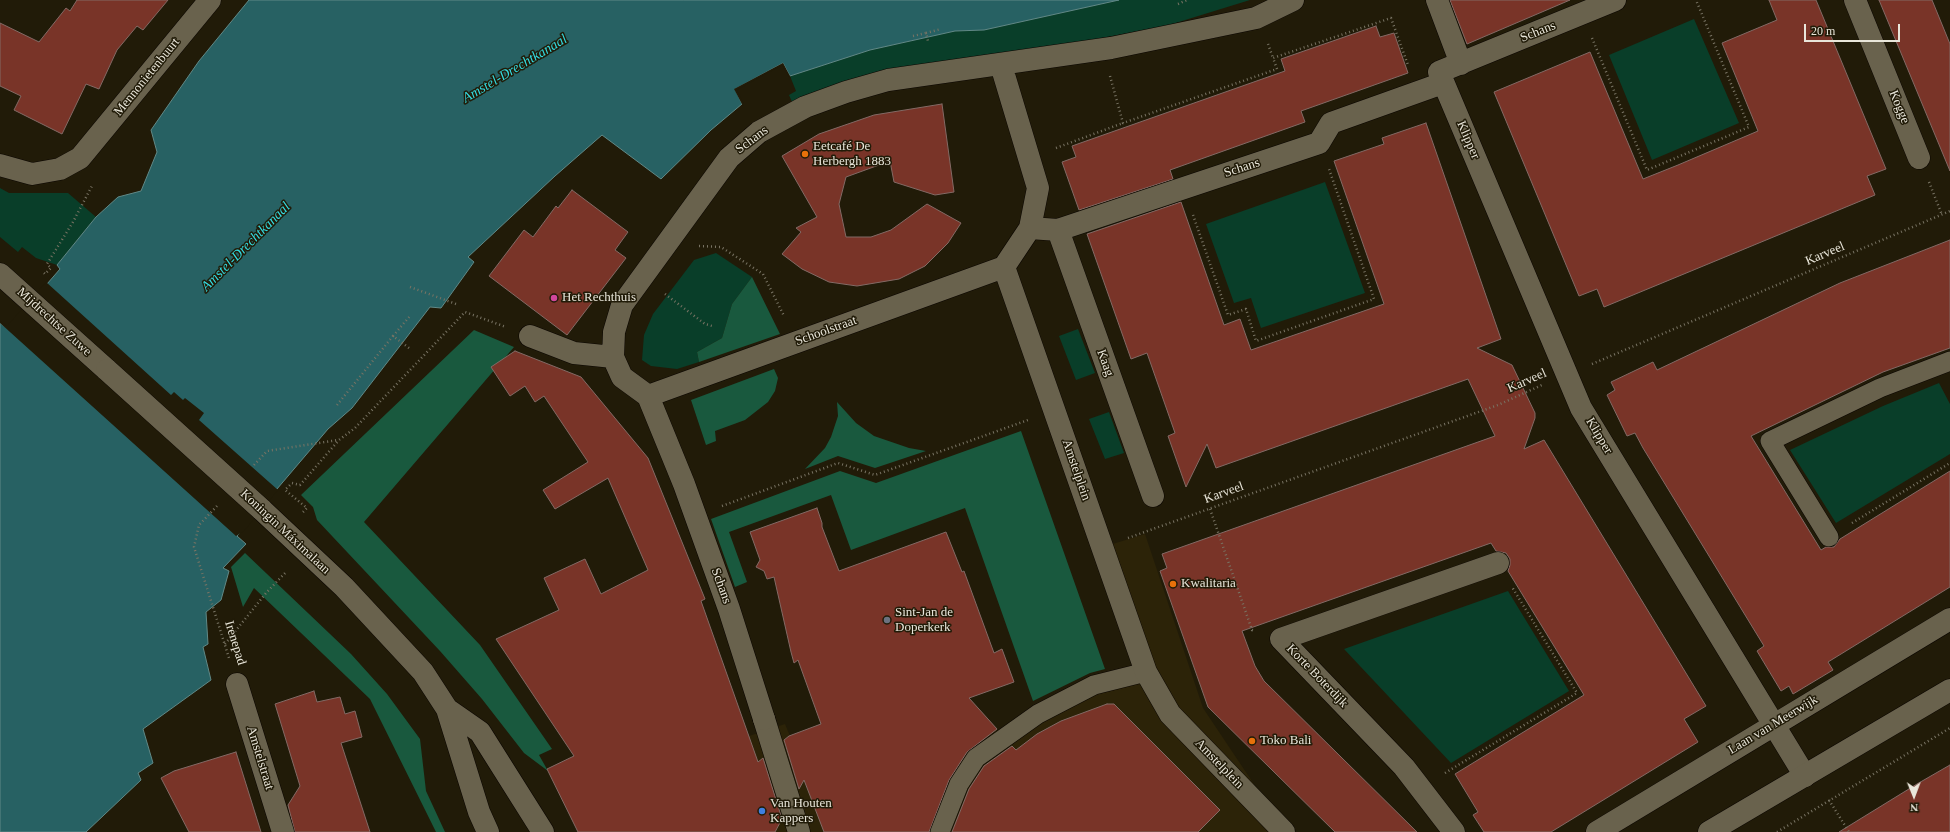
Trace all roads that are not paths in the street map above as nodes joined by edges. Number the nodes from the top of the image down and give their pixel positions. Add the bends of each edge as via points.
1 (210, 0) edge
2 (1293, 0) edge
3 (1437, 0) edge
4 (1615, 0) edge
5 (1855, 0) edge
6 (1461, 64) junction
7 (1001, 65) junction
8 (1441, 78) junction
9 (1919, 158) road end
10 (0, 166) edge
11 (1030, 228) junction
12 (1058, 230) junction
13 (1004, 267) junction
14 (1, 274) edge
15 (530, 336) road end
16 (613, 357) junction
17 (1950, 361) edge
18 (107, 370) joint
19 (648, 396) junction
20 (1152, 496) dead end
21 (1830, 537) road end
22 (1498, 563) road end
23 (1950, 619) edge
24 (1146, 672) junction
25 (237, 684) road end
26 (1950, 690) edge
27 (446, 709) junction
28 (1774, 724) junction
29 (1805, 776) junction
30 (283, 832) edge
31 (488, 832) edge
32 (543, 832) edge
33 (799, 832) edge
34 (940, 832) edge
35 (1284, 832) edge
36 (1454, 832) edge
37 (1597, 832) edge
38 (1709, 832) edge

1 - 10 street, Mennonietenbuurt via 84,154 71,164 50,172 32,174
2 - 7 street, Schans via 1256,18 1102,49
3 - 6 street
4 - 6 street, Schans
5 - 9 street, Kogge
6 - 8 street, Schans
7 - 11 street via 1038,188
7 - 16 street, Schans via 888,80 805,107 759,132 729,158 622,304 614,332
8 - 12 street, Schans via 1418,92 1331,123 1319,142
8 - 28 street, Klipper via 1581,408
11 - 12 street, Schans
11 - 13 street
12 - 20 street, Kaag
13 - 19 street, Schoolstraat
13 - 24 street, Amstelplein
14 - 18 street, Mijdrechtse Zuwe
15 - 16 street via 574,353
16 - 19 street, Schans via 622,377
17 - 21 lane via 1880,388 1770,441
18 - 27 street, Koningin Máximalaan, bridge via 344,587 422,672
19 - 33 street, Schans via 696,516 729,609
22 - 36 street, Korte Boterdijk via 1281,639 1404,767
23 - 28 street, Laan van Meerwijk
24 - 34 lane via 1094,685 1038,714 976,758 959,784
24 - 35 street, Amstelplein via 1170,714
25 - 30 street, Amstelstraat
26 - 29 street
27 - 31 street, Koningin Máximalaan via 479,812
27 - 32 street, Koningin Máximalaan via 480,732
28 - 29 street, Klipper
28 - 37 street, Laan van Meerwijk
29 - 38 street

